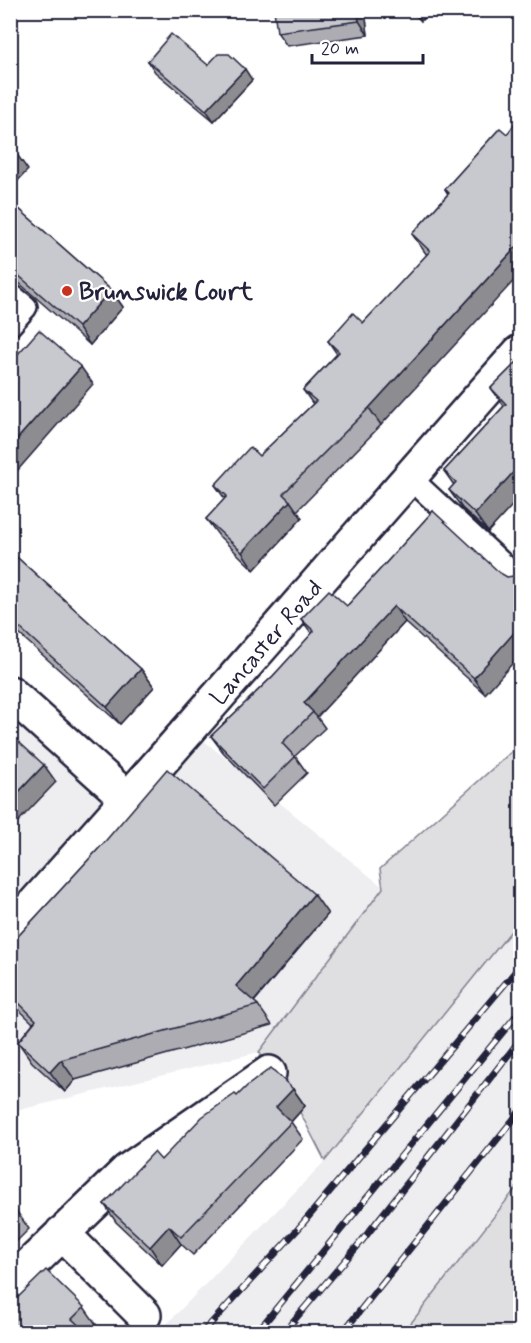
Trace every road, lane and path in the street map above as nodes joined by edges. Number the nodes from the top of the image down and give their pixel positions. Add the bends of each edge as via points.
1 (10, 294) edge
2 (10, 325) edge
3 (520, 352) edge
4 (409, 477) junction
5 (520, 580) edge
6 (10, 693) edge
7 (129, 800) junction
8 (10, 931) edge
9 (269, 1072) edge
10 (62, 1233) junction
11 (10, 1284) edge
12 (144, 1315) dead end

1 - 2 lane via 26,307
3 - 4 street, Lancaster Road
4 - 5 lane
4 - 7 street, Lancaster Road
6 - 7 street
7 - 8 street, Lancaster Road
9 - 10 street via 127,1171
10 - 11 street
10 - 12 street

